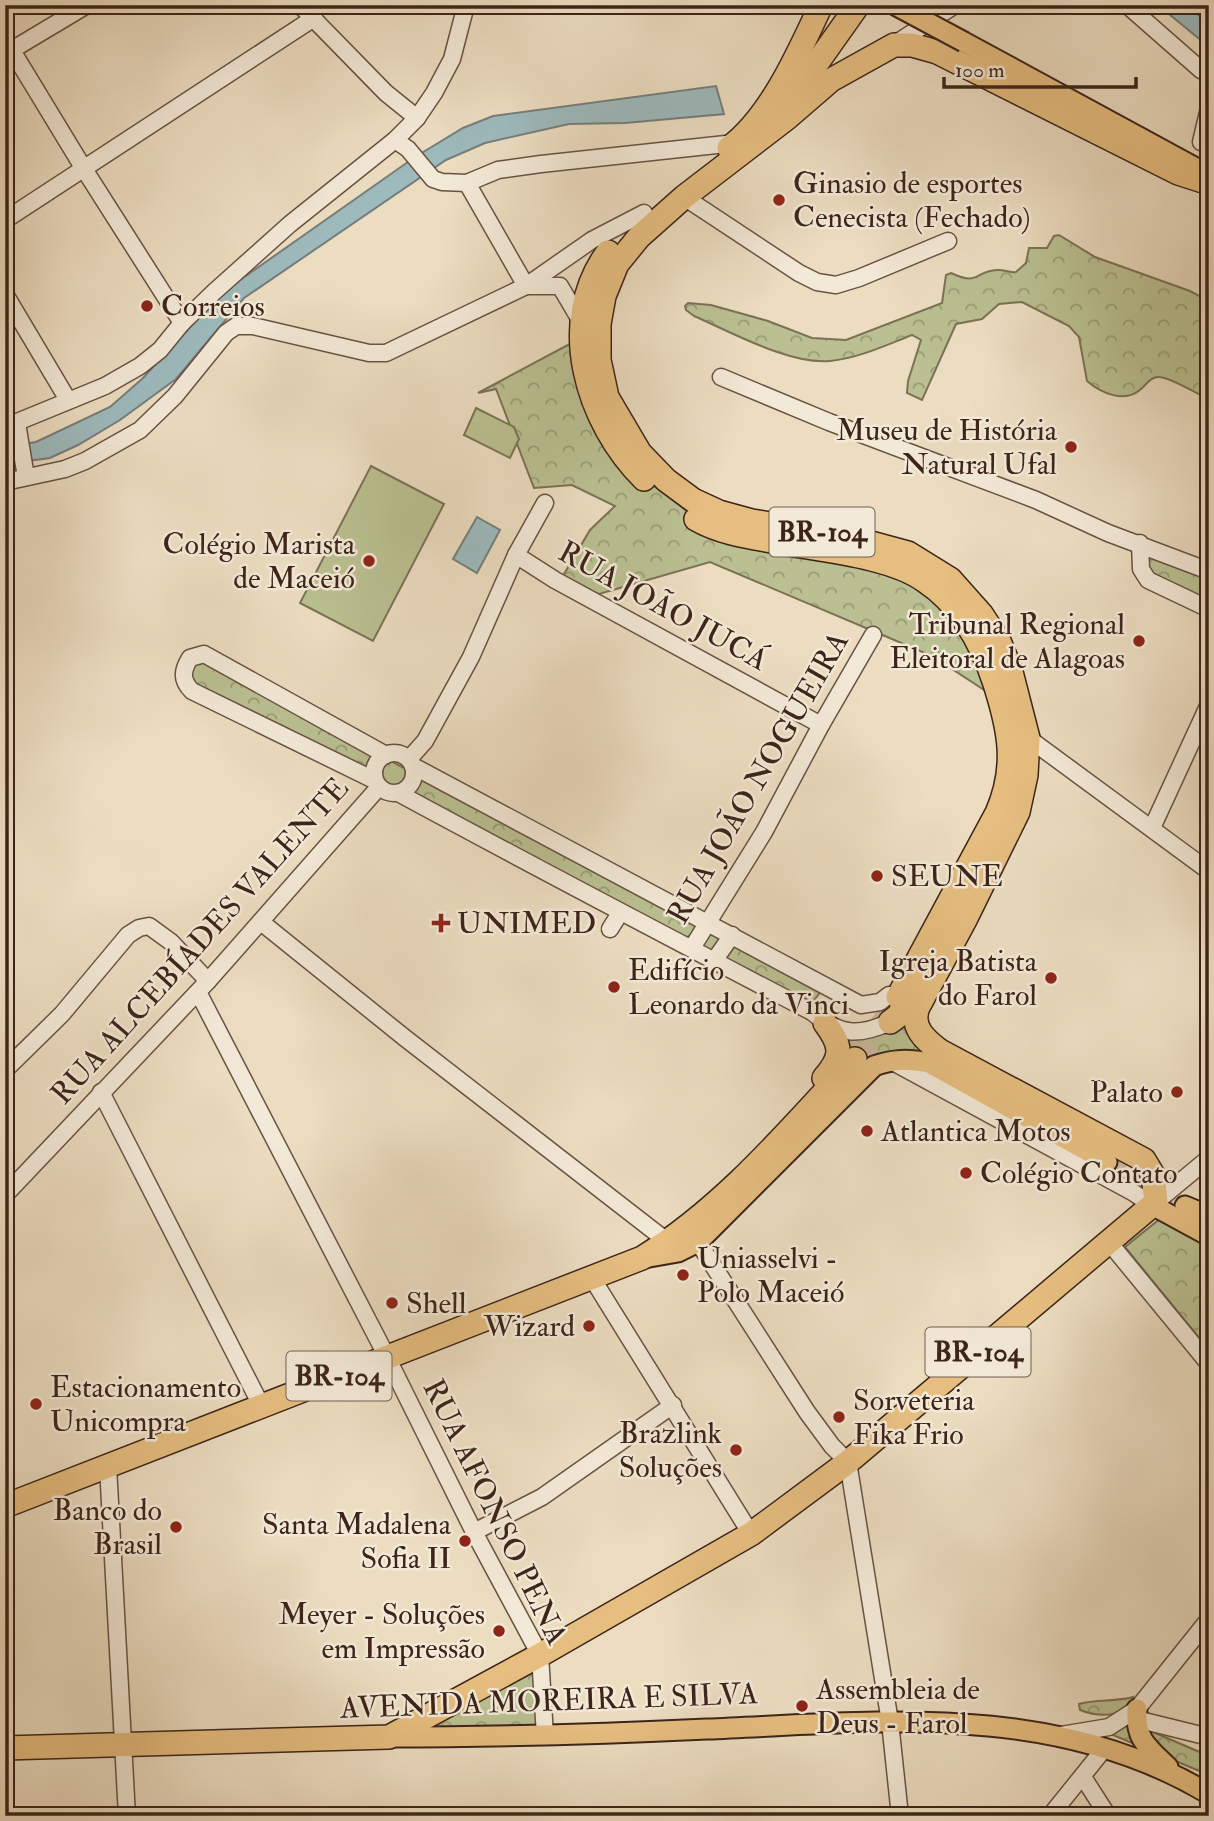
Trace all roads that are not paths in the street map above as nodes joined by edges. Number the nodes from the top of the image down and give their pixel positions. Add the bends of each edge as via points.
1 (87, 5) edge
2 (300, 5) edge
3 (466, 5) edge
4 (821, 5) edge
5 (858, 5) edge
6 (895, 5) edge
7 (955, 5) edge
8 (1127, 5) edge
9 (314, 18) junction
10 (894, 46) junction
11 (7, 48) edge
12 (1209, 73) edge
13 (1209, 108) edge
14 (417, 118) junction
15 (771, 130) junction
16 (395, 141) junction
17 (1201, 142) dead end
18 (735, 144) junction
19 (84, 169) junction
20 (1209, 175) edge
21 (467, 183) junction
22 (1209, 183) edge
23 (684, 197) junction
24 (644, 213) junction
25 (5, 220) edge
26 (948, 241) dead end
27 (526, 286) junction
28 (5, 294) edge
29 (182, 323) junction
30 (583, 325) junction
31 (721, 377) dead end
32 (68, 400) junction
33 (11, 425) edge
34 (25, 473) junction
35 (5, 482) edge
36 (545, 503) dead end
37 (1140, 543) junction
38 (516, 555) junction
39 (1209, 571) edge
40 (1209, 609) edge
41 (873, 635) dead end
42 (1209, 704) edge
43 (821, 725) junction
44 (1028, 738) junction
45 (386, 755) junction
46 (411, 763) junction
47 (377, 783) junction
48 (400, 794) junction
49 (1152, 828) junction
50 (1209, 871) edge
51 (620, 914) junction
52 (966, 918) junction
53 (261, 922) junction
54 (707, 922) junction
55 (610, 929) dead end
56 (732, 935) junction
57 (692, 948) junction
58 (714, 961) junction
59 (203, 986) junction
60 (827, 986) junction
61 (901, 999) junction
62 (819, 1018) junction
63 (890, 1022) joint
64 (873, 1062) junction
65 (5, 1070) edge
66 (101, 1092) junction
67 (1107, 1162) tunnel mouth
68 (1207, 1166) edge
69 (5, 1195) edge
70 (719, 1200) junction
71 (1154, 1204) junction
72 (1185, 1206) tunnel mouth
73 (1209, 1216) edge
74 (1209, 1236) edge
75 (698, 1241) junction
76 (1108, 1241) junction
77 (668, 1242) junction
78 (642, 1258) junction
79 (592, 1278) junction
80 (387, 1357) junction
81 (1209, 1364) edge
82 (673, 1405) junction
83 (262, 1407) junction
84 (848, 1462) junction
85 (108, 1466) junction
86 (5, 1506) edge
87 (474, 1532) junction
88 (751, 1534) junction
89 (1209, 1619) edge
90 (540, 1655) junction
91 (1137, 1714) junction
92 (890, 1721) junction
93 (1059, 1735) junction
94 (545, 1736) junction
95 (389, 1737) junction
96 (1209, 1737) edge
97 (124, 1743) junction
98 (5, 1748) edge
99 (1104, 1748) junction
100 (1176, 1775) junction
101 (1083, 1777) junction
102 (1209, 1794) edge
103 (127, 1816) edge
104 (900, 1816) edge
105 (1050, 1816) edge
106 (1108, 1816) edge

1 - 11 street
2 - 9 street
3 - 14 street via 452,59
4 - 18 highway, BR-104 via 788,75
5 - 15 highway
6 - 20 main road, bridge
7 - 10 street, BR-104
8 - 12 street
9 - 14 street via 386,93
9 - 19 street
10 - 15 highway, BR-104 via 831,80
10 - 22 highway via 937,52 1178,173
11 - 19 street
13 - 17 street
14 - 16 street
15 - 23 highway, BR-104
16 - 21 street via 408,149 433,179
16 - 29 street via 290,224
18 - 21 street via 498,170
18 - 24 highway, BR-104
19 - 25 street
19 - 29 street
21 - 27 street
23 - 26 street via 817,282 836,285 859,278
23 - 44 highway, BR-104 via 631,246 617,264 604,296 599,360 607,397 624,429 666,480 719,512 896,550 950,579 999,642
24 - 27 street via 592,240
24 - 30 highway, BR-104 via 605,257 589,292
27 - 30 street via 560,286
27 - 34 street via 386,353 236,326 140,430 85,461
28 - 32 street
29 - 32 street via 140,366
30 - 61 highway, BR-104 via 585,373 595,406 621,454 658,493 700,521 730,532 908,571 959,612 988,662 1001,734 999,777 917,944
31 - 37 street
32 - 33 street
33 - 34 street via 20,442
34 - 35 street
36 - 38 street
37 - 39 street
37 - 40 street via 1141,569 1148,580
38 - 43 street, RUA JOÃO JUCÁ
38 - 46 street via 471,657
41 - 43 street, RUA JOÃO NOGUEIRA
42 - 49 street
43 - 54 street, RUA JOÃO NOGUEIRA via 764,832
44 - 49 street
44 - 52 highway, BR-104 via 1018,812
45 - 46 street via 394,753
45 - 47 street via 375,765
45 - 47 street via 204,654 190,658 184,667 184,681 192,691
46 - 48 street via 414,777
46 - 54 street
47 - 48 street
47 - 53 street, RUA ALCEBÍADES VALENTE
48 - 51 street
49 - 50 street
51 - 55 street
51 - 57 street
52 - 61 highway, BR-104
52 - 63 highway via 946,935 908,1003
53 - 59 street, RUA ALCEBÍADES VALENTE
53 - 77 street
54 - 56 street
54 - 57 street, RUA JOÃO NOGUEIRA
56 - 58 street
56 - 60 street
57 - 58 street
58 - 62 street
59 - 65 street, RUA AFONSO PENA via 172,942 149,926 139,928
59 - 66 street, RUA ALCEBÍADES VALENTE
59 - 80 street, RUA AFONSO PENA
60 - 61 street via 861,1005
60 - 62 street
61 - 71 highway via 920,1033 940,1051 1143,1160 1153,1175
62 - 63 street via 847,1032 869,1031
62 - 70 highway via 837,1039 836,1063 734,1170
64 - 67 main road via 908,1059 929,1063
64 - 70 highway, BR-104 via 787,1132
64 - 71 street
64 - 75 main road
66 - 69 street, RUA ALCEBÍADES VALENTE
66 - 83 street
68 - 71 street
70 - 77 highway, BR-104
71 - 74 main road
71 - 76 highway, BR-104
72 - 73 main road
75 - 78 main road via 678,1252
75 - 84 street via 807,1412
76 - 81 street
76 - 84 highway, BR-104
77 - 78 highway, BR-104
78 - 79 highway, BR-104
79 - 80 highway, BR-104
79 - 82 street
80 - 83 highway, BR-104
80 - 87 street, RUA AFONSO PENA
82 - 87 street via 542,1497
82 - 88 street
83 - 85 highway, BR-104
84 - 88 highway, BR-104
84 - 92 street
85 - 86 highway, BR-104
85 - 97 street
87 - 90 street, RUA AFONSO PENA
88 - 90 highway, BR-104
89 - 91 street
90 - 94 street, RUA AFONSO PENA
90 - 95 highway, BR-104
91 - 93 street via 1108,1727
91 - 96 street
91 - 100 main road via 1138,1734 1144,1744
92 - 93 main road, AVENIDA MOREIRA E SILVA via 977,1723
92 - 94 main road, AVENIDA MOREIRA E SILVA
92 - 104 street
93 - 99 main road, AVENIDA MOREIRA E SILVA
94 - 95 main road, AVENIDA MOREIRA E SILVA
95 - 97 highway, AVENIDA MOREIRA E SILVA / BR-104
97 - 98 highway, AVENIDA MOREIRA E SILVA / BR-104
97 - 103 street
99 - 100 main road, AVENIDA MOREIRA E SILVA
99 - 101 street
100 - 102 main road, AVENIDA MOREIRA E SILVA
101 - 105 street
101 - 106 street

